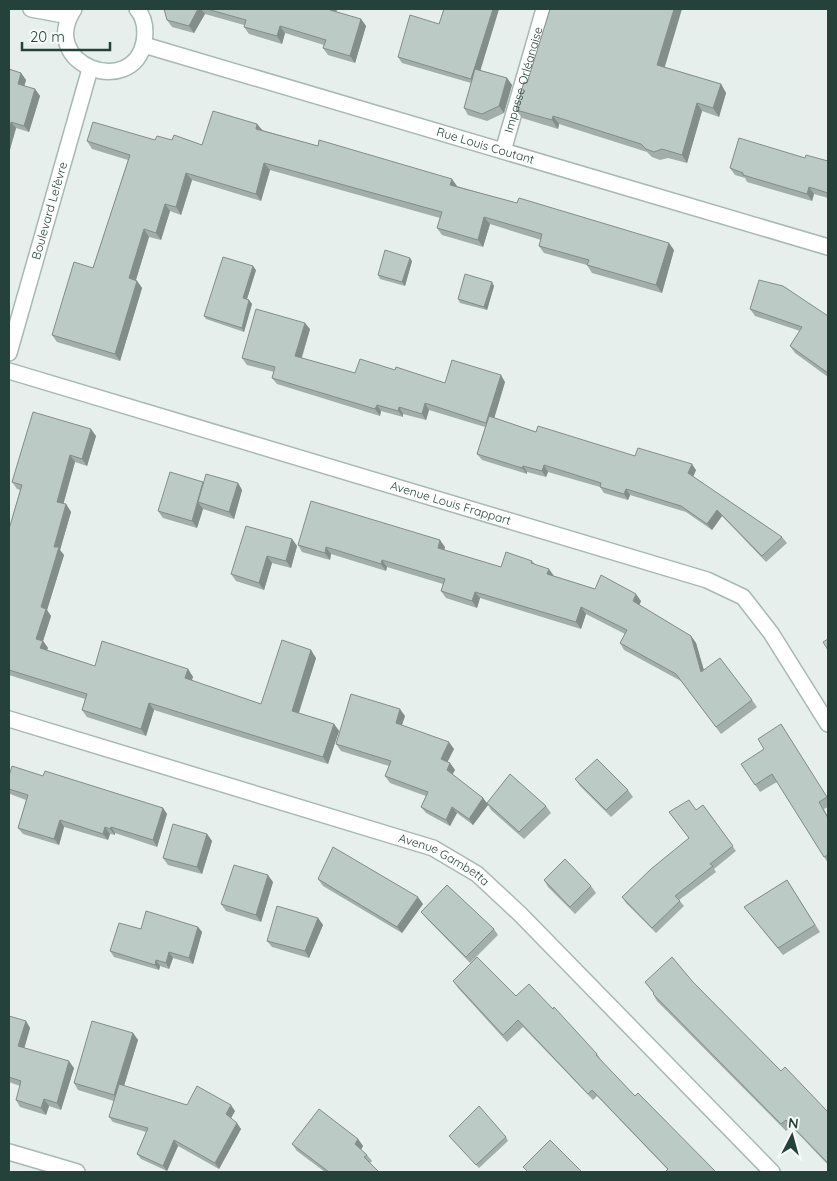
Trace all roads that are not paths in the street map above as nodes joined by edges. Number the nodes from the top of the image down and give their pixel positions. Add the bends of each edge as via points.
1 (31, 9) edge
2 (137, 9) edge
3 (544, 9) edge
4 (72, 13) edge
5 (144, 45) junction
6 (90, 69) junction
7 (503, 151) junction
8 (828, 247) edge
9 (9, 353) edge
10 (9, 370) edge
11 (9, 720) edge
12 (828, 724) edge
13 (9, 1152) edge
14 (77, 1172) edge
15 (772, 1172) edge

1 - 4 street
2 - 5 street via 144,22
3 - 7 street, Impasse Orléanaise
4 - 6 street via 66,29 67,41 79,62
5 - 6 street via 133,61 116,71
5 - 7 street, Rue Louis Coutant
6 - 9 street, Boulevard Lefèvre
7 - 8 street, Rue Louis Coutant
10 - 12 street, Avenue Louis Frappart via 707,580 743,596
11 - 15 street, Avenue Gambetta via 433,848 477,874
13 - 14 street

